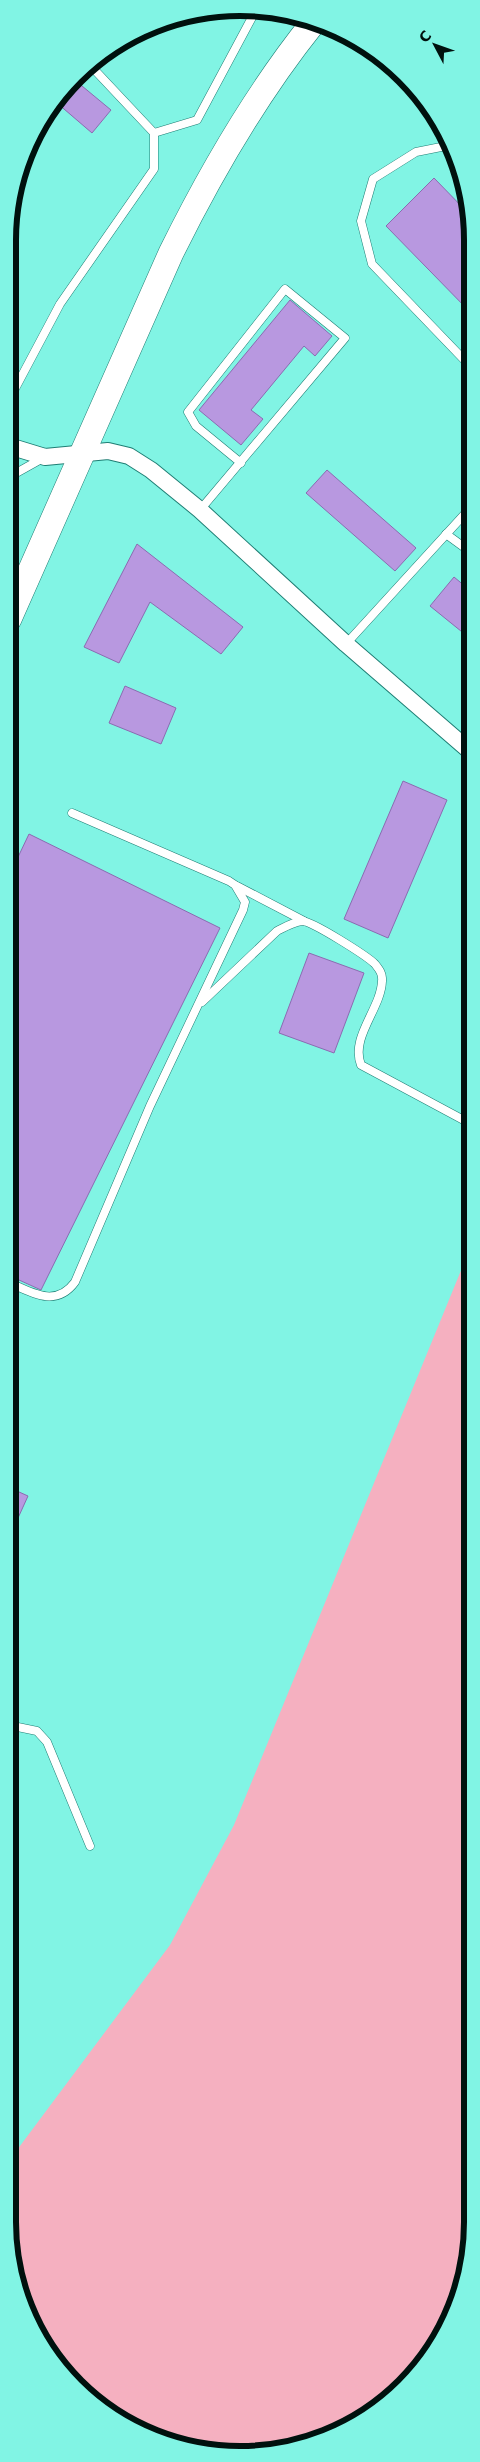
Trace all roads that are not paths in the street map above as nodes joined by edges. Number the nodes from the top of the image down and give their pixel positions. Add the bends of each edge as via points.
1 (252, 17) edge
2 (311, 28) edge
3 (95, 70) edge
4 (154, 133) junction
5 (444, 146) edge
6 (464, 360) edge
7 (16, 387) edge
8 (16, 448) edge
9 (84, 452) junction
10 (45, 457) junction
11 (241, 463) junction
12 (16, 473) edge
13 (200, 510) junction
14 (464, 515) edge
15 (446, 534) junction
16 (464, 547) edge
17 (16, 603) edge
18 (346, 644) junction
19 (464, 746) edge
20 (72, 813) dead end
21 (235, 885) junction
22 (304, 921) junction
23 (198, 1005) junction
24 (464, 1120) edge
25 (16, 1285) edge
26 (16, 1727) edge
27 (90, 1846) dead end

1 - 4 lane via 196,120
2 - 9 main road via 229,142 179,237
3 - 4 lane
4 - 7 lane via 154,169 60,304
5 - 6 lane via 416,152 373,179 361,221 372,264
8 - 10 street
9 - 10 street
9 - 13 street via 108,451 129,456 152,470
9 - 17 main road
10 - 12 lane
11 - 11 lane via 345,338 285,289 188,412 196,426
11 - 13 lane
13 - 18 street
14 - 15 lane
15 - 16 lane
15 - 18 lane
18 - 19 street
20 - 21 lane
21 - 22 lane
21 - 23 lane via 245,902 243,910
22 - 23 lane via 277,931
22 - 24 lane via 366,956 380,971 383,979 380,993 360,1045 358,1056 361,1065
23 - 25 lane via 150,1106 75,1282 68,1291 50,1297
26 - 27 lane via 37,1731 47,1742

